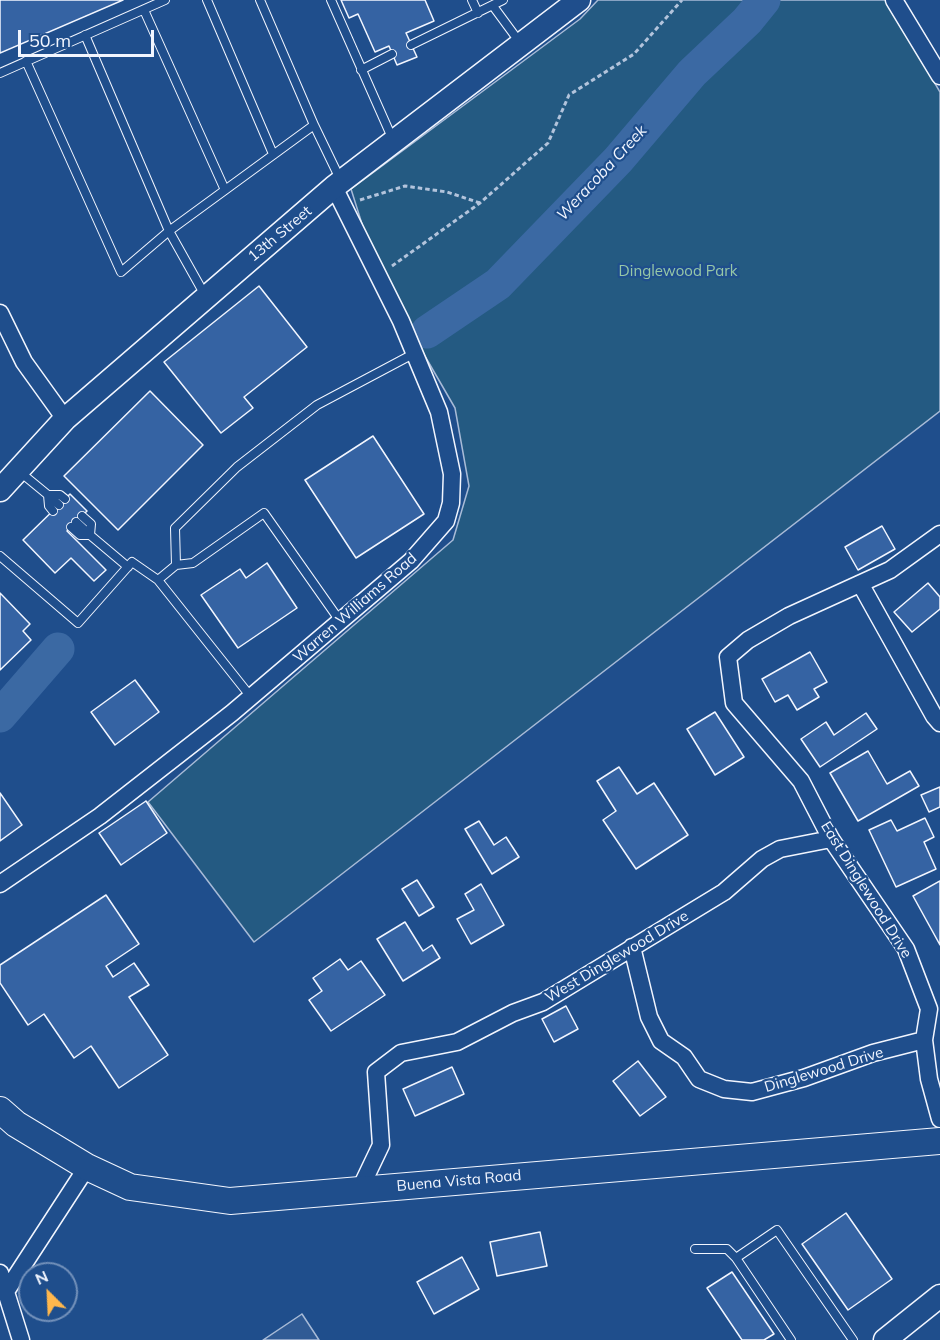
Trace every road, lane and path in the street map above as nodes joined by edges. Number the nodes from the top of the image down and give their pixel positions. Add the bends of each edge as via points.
1 (165, 0) edge
2 (207, 0) edge
3 (261, 0) edge
4 (331, 0) edge
5 (472, 0) edge
6 (503, 0) edge
7 (579, 0) edge
8 (682, 0) edge
9 (894, 0) edge
10 (493, 6) junction
11 (144, 9) junction
12 (478, 14) junction
13 (85, 35) junction
14 (520, 44) junction
15 (411, 45) dead end
16 (392, 54) dead end
17 (26, 61) junction
18 (361, 70) junction
19 (0, 73) edge
20 (940, 76) edge
21 (314, 125) junction
22 (393, 140) junction
23 (273, 154) junction
24 (225, 190) junction
25 (340, 191) junction
26 (480, 202) junction
27 (170, 231) junction
28 (378, 275) junction
29 (206, 297) junction
30 (0, 313) edge
31 (415, 353) junction
32 (65, 419) junction
33 (18, 470) junction
34 (0, 490) edge
35 (48, 495) junction
36 (940, 534) edge
37 (90, 535) junction
38 (0, 556) edge
39 (176, 565) junction
40 (128, 567) junction
41 (158, 580) junction
42 (861, 585) junction
43 (340, 621) junction
44 (251, 697) junction
45 (940, 723) edge
46 (831, 839) junction
47 (0, 884) edge
48 (632, 947) junction
49 (924, 1040) junction
50 (0, 1110) edge
51 (940, 1119) edge
52 (940, 1141) edge
53 (87, 1167) junction
54 (360, 1189) junction
55 (695, 1249) dead end
56 (736, 1258) junction
57 (0, 1273) edge
58 (7, 1290) junction
59 (939, 1300) edge
60 (21, 1340) edge
61 (791, 1340) edge
62 (853, 1340) edge
63 (885, 1340) edge

1 - 11 lane
2 - 23 lane
3 - 21 lane
4 - 18 lane
5 - 12 lane
6 - 10 lane
7 - 14 main road, 13th Street
8 - 26 path via 634,54 569,94 548,143
9 - 20 street
10 - 12 lane
10 - 14 lane
11 - 13 lane
11 - 24 lane
12 - 15 lane
13 - 17 lane
13 - 27 lane
14 - 22 main road, 13th Street
16 - 18 lane
17 - 19 lane
17 - 27 lane via 121,272
18 - 22 lane
21 - 23 lane
21 - 25 lane
22 - 25 main road, 13th Street
23 - 24 lane
24 - 27 lane
25 - 26 path via 405,186
25 - 28 street, Warren Williams Road
25 - 29 main road, 13th Street
26 - 28 path
27 - 29 lane
28 - 31 street, Warren Williams Road
29 - 32 main road, 13th Street
30 - 32 street via 24,362
31 - 39 lane via 317,405 237,467 175,528
31 - 43 street, Warren Williams Road via 439,412 452,474 446,521 411,561
32 - 33 main road, 13th Street
33 - 34 main road, 13th Street
33 - 35 lane
35 - 35 lane via 49,506 59,505 60,495
36 - 42 street, East Dinglewood Drive via 890,570
37 - 37 lane via 80,535 77,522 90,525
37 - 40 lane
38 - 40 lane via 78,623
39 - 41 lane
39 - 43 lane via 193,563 264,513
40 - 41 lane via 132,562
41 - 44 lane
42 - 45 street
42 - 46 street, East Dinglewood Drive via 789,616 728,657 734,703 801,781
43 - 44 street, Warren Williams Road
44 - 47 street, Warren Williams Road via 100,816
46 - 48 street, West Dinglewood Drive via 780,849 724,892
46 - 49 street, East Dinglewood Drive via 906,949 929,1009
48 - 49 street, Dinglewood Drive via 649,1017 661,1041 684,1057 699,1079 724,1089 752,1092
48 - 54 street, West Dinglewood Drive via 543,1002 457,1042 401,1053 376,1072 381,1145
49 - 51 street, East Dinglewood Drive via 928,1079
50 - 53 main road, Buena Vista Road
52 - 54 main road, Buena Vista Road
53 - 54 main road, Buena Vista Road via 130,1187 230,1201
53 - 58 street
55 - 56 lane via 727,1249
56 - 61 lane
56 - 62 lane via 777,1230
57 - 58 street
58 - 60 street
59 - 63 main road

